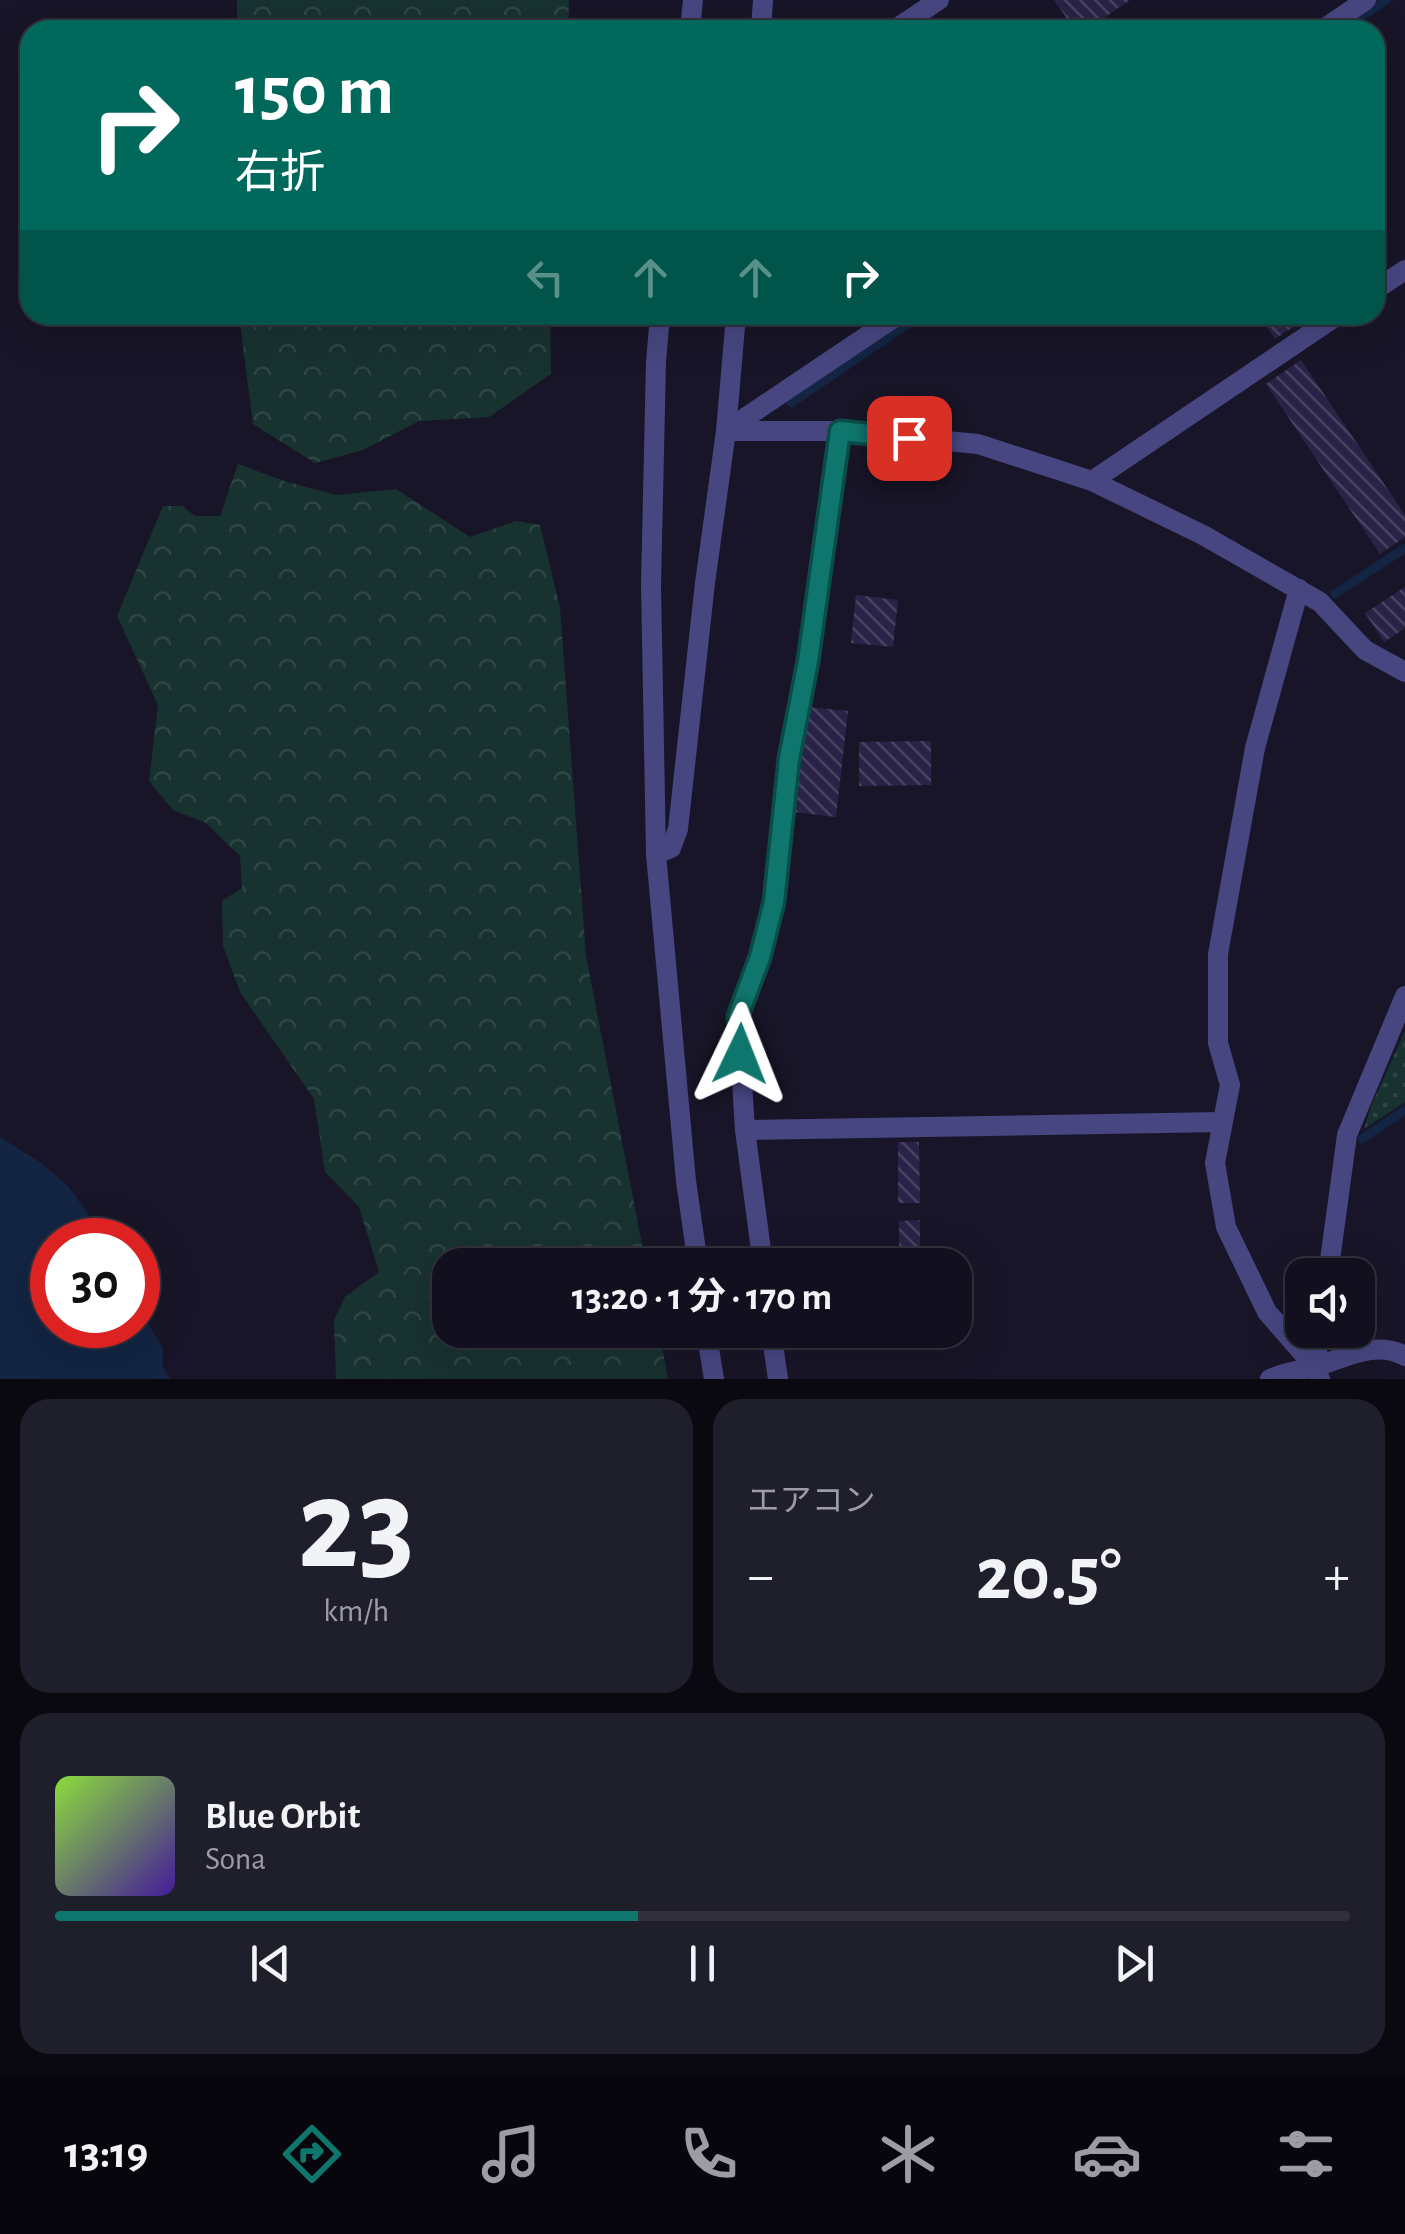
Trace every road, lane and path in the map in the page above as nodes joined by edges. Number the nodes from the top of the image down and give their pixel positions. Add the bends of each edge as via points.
1 (938, 0) edge
2 (1366, 0) edge
3 (909, 20) edge
4 (1337, 20) edge
5 (659, 325) edge
6 (735, 325) edge
7 (883, 325) edge
8 (1323, 325) edge
9 (726, 431) junction
10 (840, 431) junction
11 (1092, 480) junction
12 (1299, 589) junction
13 (1405, 672) edge
14 (656, 854) junction
15 (1405, 996) edge
16 (1222, 1122) junction
17 (745, 1130) junction
18 (696, 1248) edge
19 (761, 1248) edge
20 (1330, 1258) edge
21 (709, 1348) edge
22 (774, 1348) edge
23 (1319, 1348) edge
24 (1405, 1356) edge
25 (1317, 1373) edge
26 (714, 1379) edge
27 (778, 1379) edge
28 (1270, 1379) edge

1 - 3 street
2 - 4 street
5 - 14 street via 651,585
6 - 9 street
7 - 9 street
8 - 11 street
9 - 10 street
9 - 14 street via 678,829 672,848
10 - 11 street via 978,444
10 - 17 street via 774,902 738,1016
11 - 12 street
12 - 13 street via 1365,650
12 - 16 street via 1255,748 1218,954 1218,1043 1230,1084
14 - 18 street
15 - 20 street via 1347,1136
16 - 17 street
16 - 25 street via 1215,1163 1226,1227 1267,1312
17 - 19 street
21 - 26 street
22 - 27 street
23 - 25 street
24 - 25 street via 1370,1349
25 - 28 street

